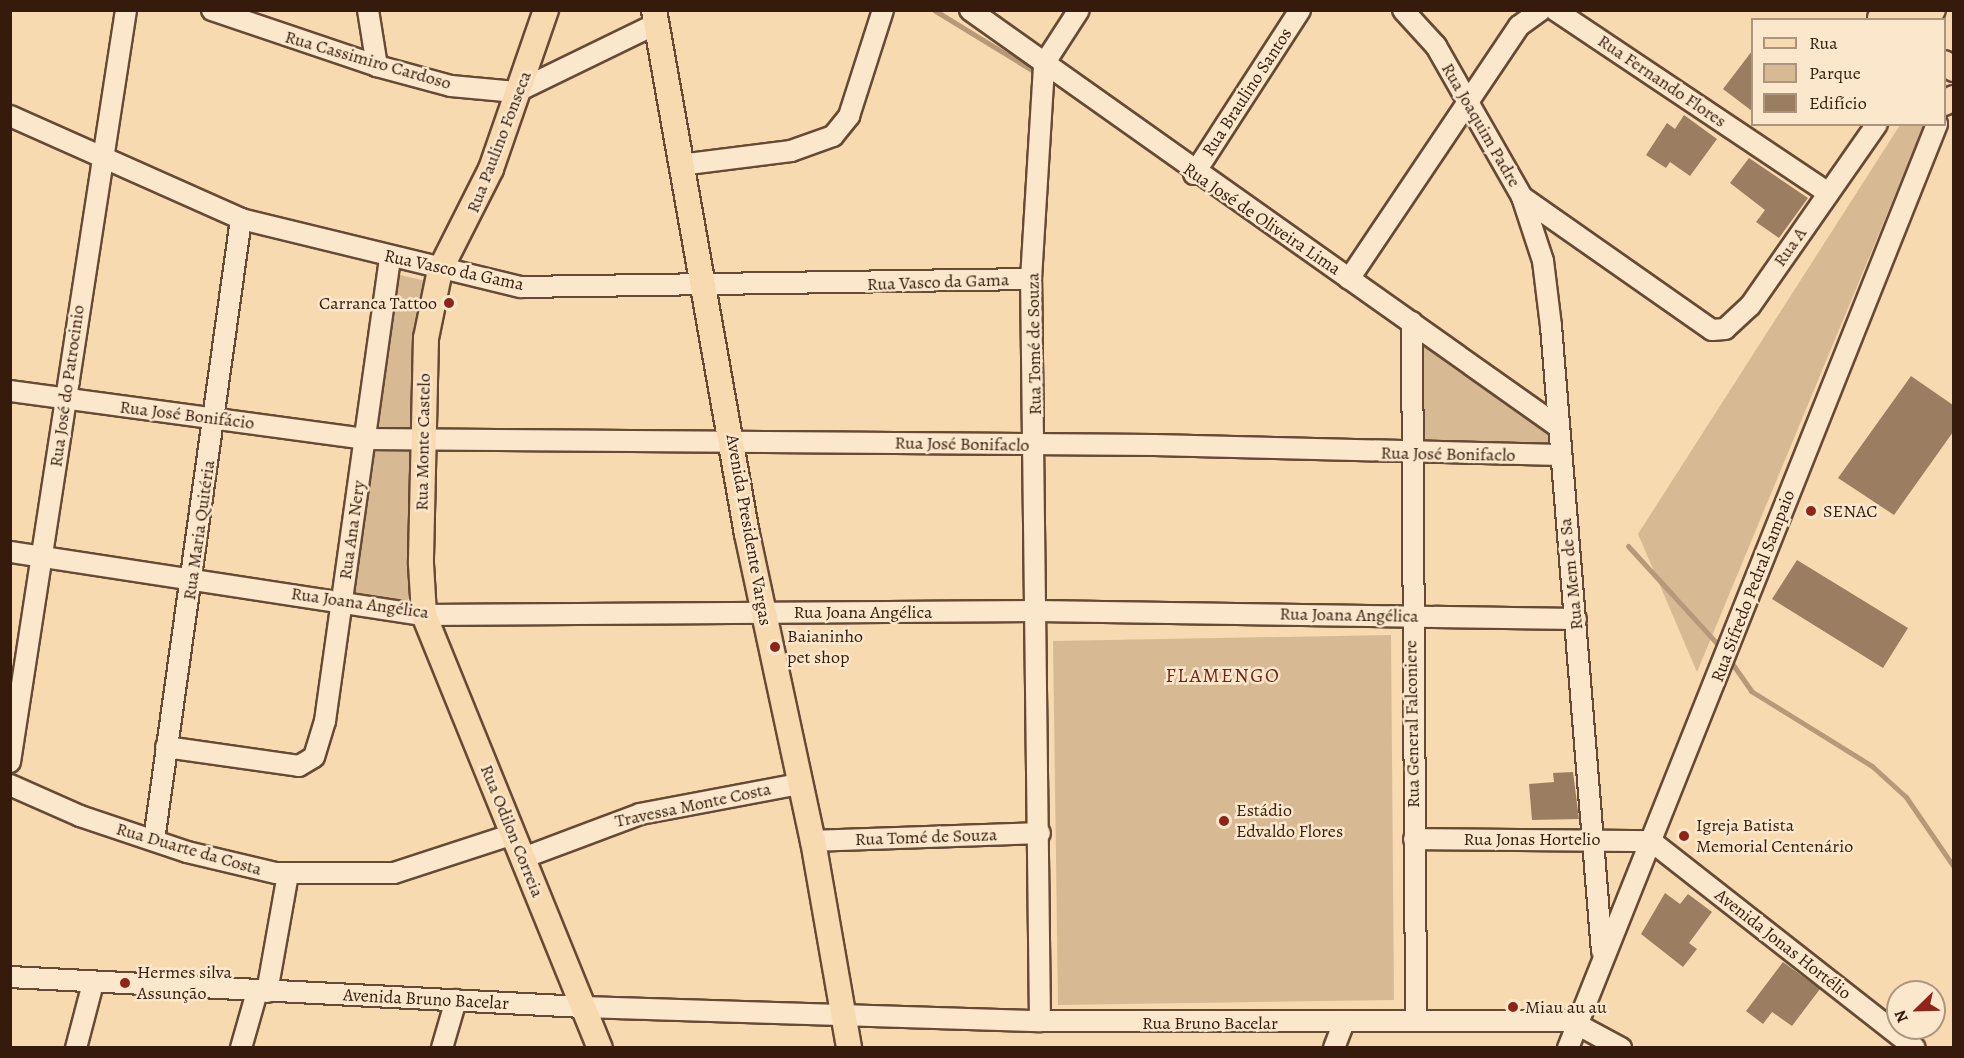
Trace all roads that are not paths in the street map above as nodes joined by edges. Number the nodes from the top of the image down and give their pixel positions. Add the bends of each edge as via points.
1 (126, 10) edge
2 (212, 10) edge
3 (368, 10) edge
4 (546, 10) edge
5 (883, 10) edge
6 (970, 10) edge
7 (1078, 10) edge
8 (1300, 10) edge
9 (1403, 10) edge
10 (1541, 10) edge
11 (1555, 10) edge
12 (1933, 10) edge
13 (1948, 10) edge
14 (1953, 14) edge
15 (1877, 16) edge
16 (655, 17) edge
17 (1904, 18) edge
18 (1919, 18) edge
19 (1044, 64) junction
20 (377, 66) junction
21 (516, 93) junction
22 (1466, 102) junction
23 (10, 116) edge
24 (1876, 126) edge
25 (1936, 126) edge
26 (99, 159) junction
27 (680, 165) junction
28 (1194, 174) junction
29 (1828, 193) junction
30 (1522, 197) junction
31 (242, 219) junction
32 (390, 257) junction
33 (440, 270) junction
34 (1031, 279) junction
35 (1348, 279) junction
36 (704, 286) junction
37 (1686, 313) joint
38 (1412, 322) junction
39 (10, 391) edge
40 (66, 400) junction
41 (214, 418) junction
42 (1556, 425) junction
43 (364, 439) junction
44 (422, 441) junction
45 (734, 441) junction
46 (1036, 445) junction
47 (1411, 455) junction
48 (1560, 455) junction
49 (10, 552) edge
50 (40, 557) junction
51 (193, 583) junction
52 (342, 604) junction
53 (763, 612) junction
54 (1037, 612) junction
55 (424, 615) junction
56 (1411, 616) junction
57 (1576, 619) junction
58 (166, 747) junction
59 (10, 762) edge
60 (799, 784) junction
61 (10, 785) edge
62 (1040, 833) junction
63 (513, 834) junction
64 (1596, 838) junction
65 (1414, 839) junction
66 (154, 840) junction
67 (813, 841) junction
68 (1651, 841) junction
69 (523, 858) junction
70 (288, 874) junction
71 (1602, 955) junction
72 (10, 977) edge
73 (93, 983) junction
74 (262, 992) junction
75 (456, 1000) junction
76 (583, 1007) junction
77 (842, 1016) junction
78 (1416, 1018) junction
79 (1040, 1021) junction
80 (1578, 1023) junction
81 (1343, 1024) junction
82 (75, 1047) edge
83 (241, 1047) edge
84 (442, 1047) edge
85 (600, 1047) edge
86 (849, 1047) edge
87 (1334, 1047) edge
88 (1568, 1047) edge
89 (1621, 1047) edge
90 (1915, 1047) edge

1 - 26 street, Rua José do Patrocinio
2 - 20 street, Rua Cassimiro Cardoso
3 - 20 street
4 - 21 main road, Rua Paulino Fonseca
5 - 27 street via 849,116 833,136 791,151
6 - 19 street, Rua José de Oliveira Lima
7 - 19 street, Rua Tomé de Souza
8 - 28 street, Rua Braulino Santos
9 - 22 street, Rua Joaquim Padre via 1436,46
10 - 22 street via 1524,20
11 - 29 street, Rua Fernando Flores
12 - 18 main road
13 - 14 main road
15 - 17 main road
16 - 21 street
16 - 27 main road, Avenida Presidente Vargas
19 - 28 street, Rua José de Oliveira Lima
19 - 34 street, Rua Tomé de Souza
20 - 21 street, Rua Cassimiro Cardoso via 451,86
21 - 33 main road, Rua Paulino Fonseca via 469,221
22 - 30 street, Rua Joaquim Padre
22 - 35 street
23 - 26 street, Rua Vasco da Gama
24 - 29 street, Rua A
25 - 68 street, Rua Sifredo Pedral Sampaio
26 - 31 street, Rua Vasco da Gama
26 - 40 street, Rua José do Patrocinio
27 - 36 main road, Avenida Presidente Vargas
28 - 35 street, Rua José de Oliveira Lima
29 - 37 street, Rua A via 1734,323 1712,330
30 - 37 street, Rua Joaquim Padre
30 - 42 street, Rua Mem de Sa via 1543,261
31 - 32 street, Rua Vasco da Gama
31 - 41 street, Rua Maria Quitéria
32 - 33 street, Rua Vasco da Gama
32 - 43 street, Rua Ana Nery
33 - 36 street, Rua Vasco da Gama via 521,287
33 - 44 main road, Rua Monte Castelo via 426,338
34 - 36 street, Rua Vasco da Gama
34 - 46 street, Rua Tomé de Souza
35 - 38 street, Rua José de Oliveira Lima
36 - 45 main road, Avenida Presidente Vargas
38 - 42 street, Rua José de Oliveira Lima
38 - 47 street, Rua General Falconiere
39 - 40 street, Rua José Bonifácio
40 - 41 street, Rua José Bonifácio
40 - 50 street, Rua José do Patrocinio
41 - 43 street, Rua José Bonifácio
41 - 51 street, Rua Maria Quitéria
42 - 48 street, Rua Mem de Sa
43 - 44 street, Rua José Bonifaclo
43 - 52 street, Rua Ana Nery
44 - 45 street, Rua José Bonifaclo
44 - 55 main road, Rua Monte Castelo
45 - 46 street, Rua José Bonifaclo
45 - 53 main road, Avenida Presidente Vargas
46 - 47 street, Rua José Bonifaclo
46 - 54 street, Rua Tomé de Souza
47 - 48 street, Rua José Bonifaclo
47 - 56 street, Rua General Falconiere
48 - 57 street, Rua Mem de Sa
49 - 50 street, Rua Joana Angélica
50 - 51 street, Rua Joana Angélica
50 - 59 street, Rua José do Patrocinio
51 - 52 street, Rua Joana Angélica
51 - 58 street, Rua Maria Quitéria
52 - 55 street, Rua Joana Angélica
52 - 58 street, Rua Ana Nery via 326,721 308,763
53 - 54 street, Rua Joana Angélica
53 - 55 street, Rua Joana Angélica
53 - 60 main road, Avenida Presidente Vargas
54 - 56 street, Rua Joana Angélica
54 - 62 street, Rua Tomé de Souza
55 - 63 main road, Rua Odilon Correia
56 - 57 street, Rua Joana Angélica
56 - 65 street, Rua General Falconiere
57 - 64 street, Rua Mem de Sa
58 - 66 street, Rua Maria Quitéria
60 - 67 main road, Avenida Presidente Vargas
60 - 69 street, Travessa Monte Costa via 640,814
61 - 66 street, Rua Duarte da Costa
62 - 67 street, Rua Tomé de Souza
62 - 79 street, Rua Tomé de Souza
63 - 69 main road, Rua Odilon Correia
63 - 70 street, Rua Duarte da Costa via 394,873
64 - 65 street, Rua Jonas Hortelio
64 - 68 street, Rua Jonas Hortelio
64 - 71 street, Rua Mem de Sa
65 - 78 street, Rua General Falconiere
66 - 70 street, Rua Duarte da Costa
67 - 77 main road, Avenida Presidente Vargas
68 - 71 street, Rua Sifredo Pedral Sampaio
68 - 90 street, Avenida Jonas Hortélio
69 - 76 main road, Rua Odilon Correia
70 - 74 street
71 - 80 street, Rua Sifredo Pedral Sampaio
72 - 73 street, Avenida Bruno Bacelar
73 - 74 street, Avenida Bruno Bacelar
73 - 82 street
74 - 75 street, Avenida Bruno Bacelar
74 - 83 street
75 - 76 street, Avenida Bruno Bacelar
75 - 84 street
76 - 77 street, Avenida Bruno Bacelar
76 - 85 main road, Rua Odilon Correia
77 - 79 street, Rua Bruno Bacelar
77 - 86 main road, Avenida Presidente Vargas
78 - 80 street, Rua Bruno Bacelar
78 - 81 street, Rua Bruno Bacelar
79 - 81 street, Rua Bruno Bacelar
80 - 88 street, Rua Sifredo Pedral Sampaio
80 - 89 street
81 - 87 street

